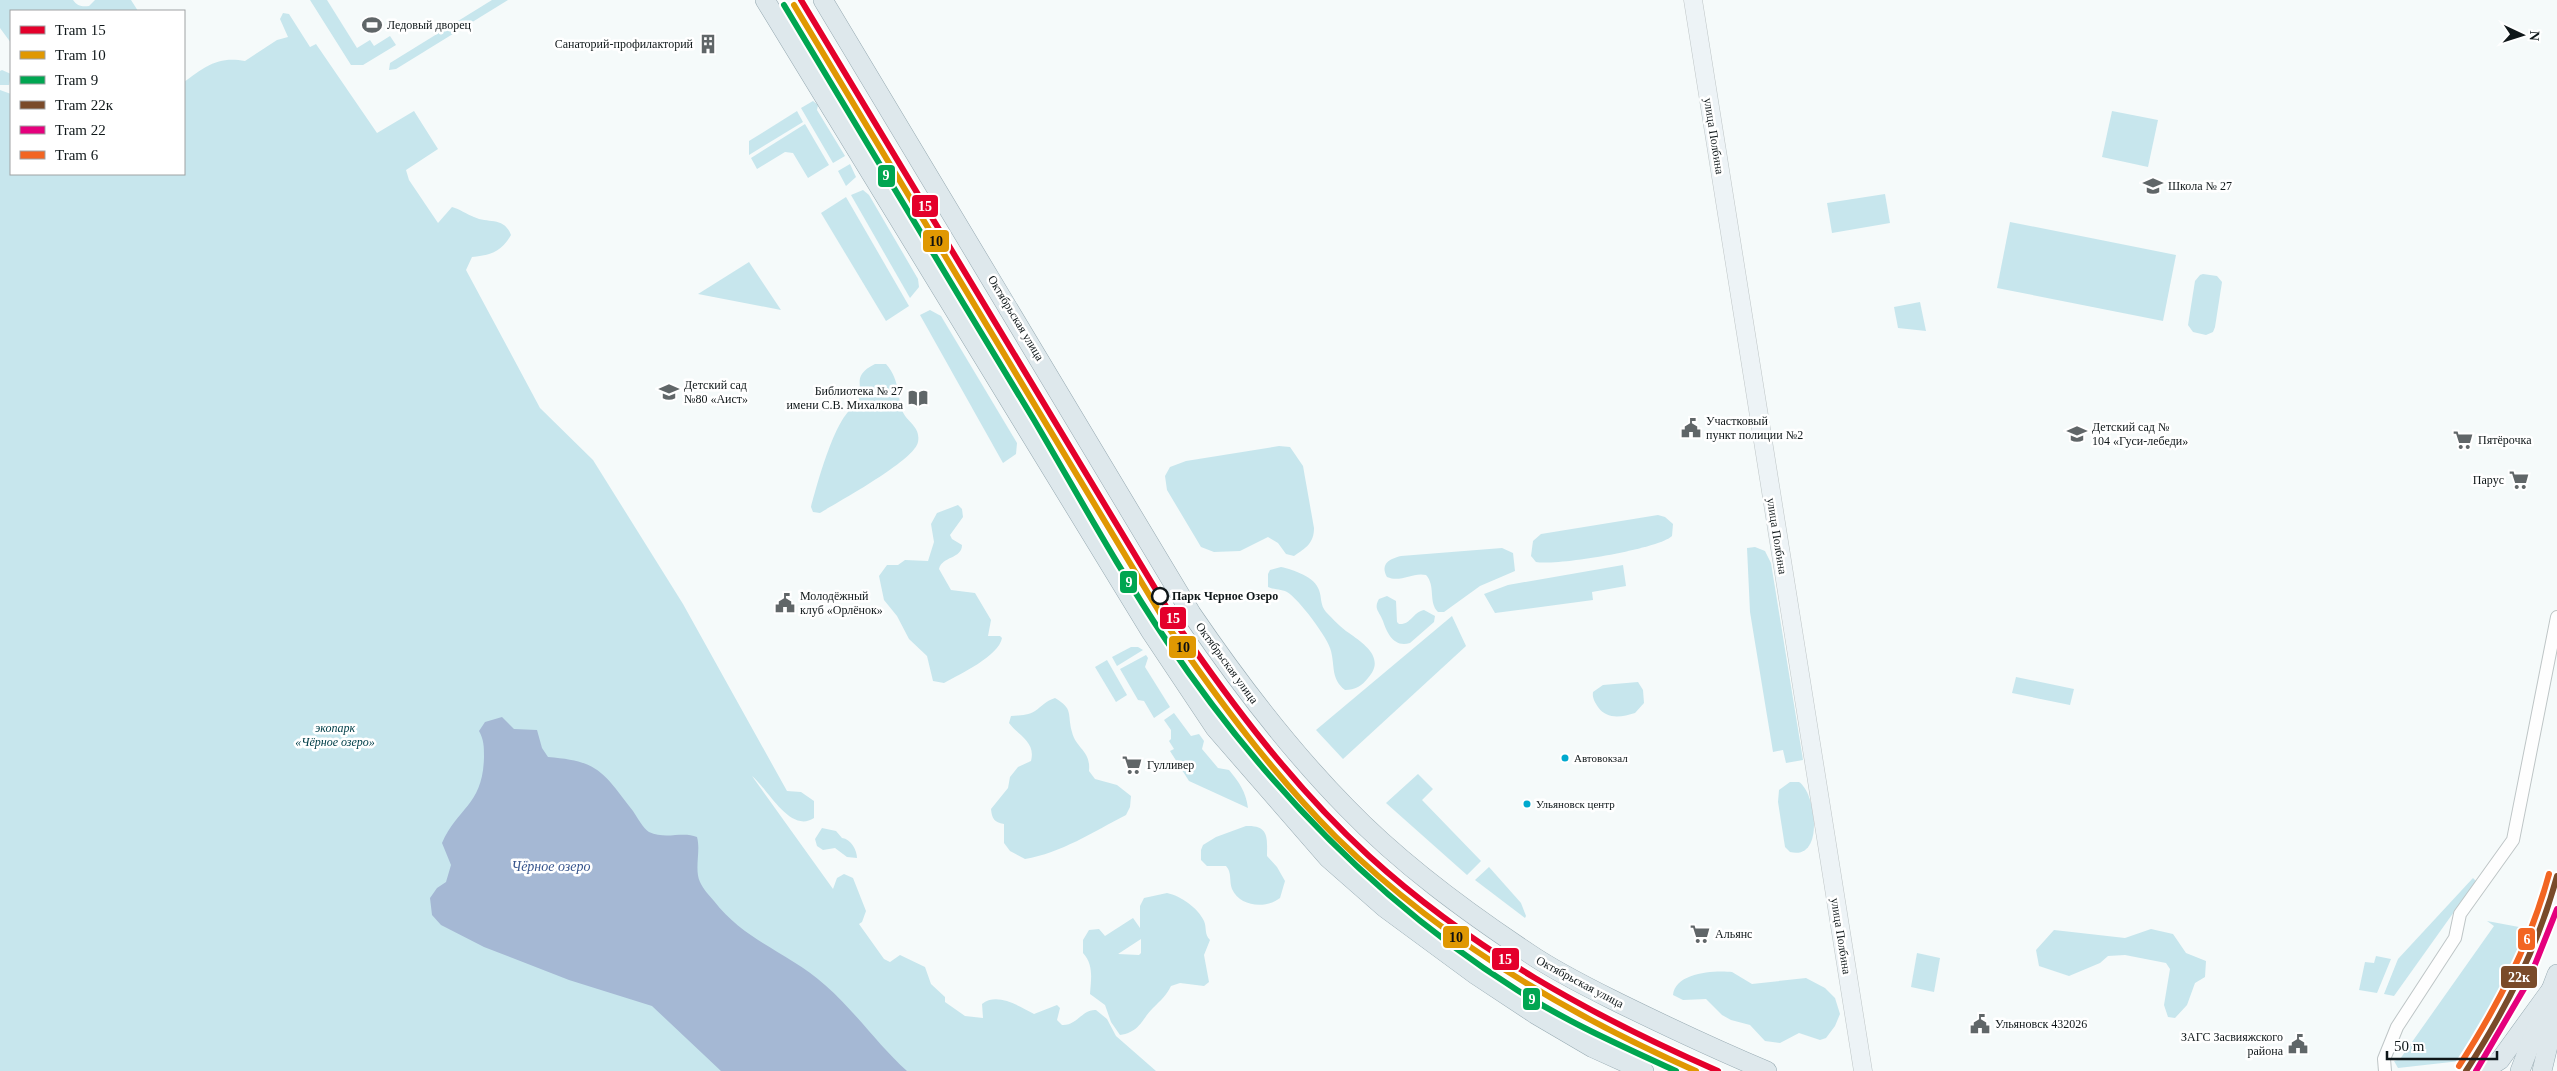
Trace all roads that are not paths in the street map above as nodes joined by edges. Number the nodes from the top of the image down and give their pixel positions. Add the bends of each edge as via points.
1 (765, 0) edge
2 (823, 0) edge
3 (1693, 0) edge
4 (2557, 617) edge
5 (2557, 974) edge
6 (2554, 999) edge
7 (1644, 1071) edge
8 (1767, 1071) edge
9 (1863, 1071) edge
10 (2384, 1071) edge
11 (2482, 1071) edge
12 (2520, 1071) edge
13 (2542, 1071) edge

1 - 7 main road via 1151,632 1215,728 1328,858 1428,942 1535,1014 1593,1048
2 - 8 main road, Октябрьская улица via 1191,613 1246,692 1292,747 1348,809 1413,869 1530,954 1673,1030
3 - 9 street, улица Полбина
4 - 10 street via 2513,840 2460,914 2455,938 2397,1027 2384,1059
5 - 6 main road
6 - 11 main road via 2500,1060
6 - 12 main road
6 - 13 main road

